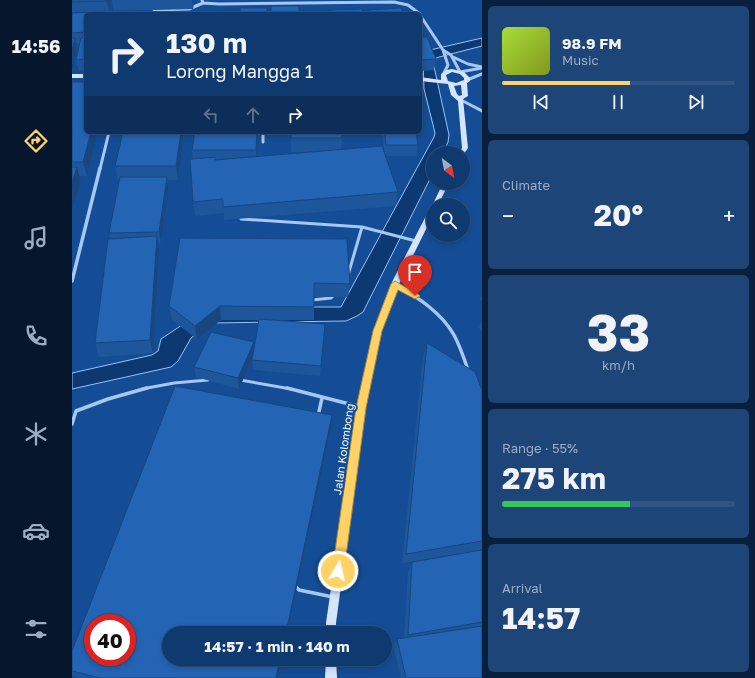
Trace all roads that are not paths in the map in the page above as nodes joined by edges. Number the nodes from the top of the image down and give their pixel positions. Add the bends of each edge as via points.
1 (203, 2) edge
2 (150, 10) dead end
3 (417, 12) edge
4 (422, 17) edge
5 (443, 50) junction
6 (451, 56) junction
7 (482, 68) edge
8 (460, 72) junction
9 (443, 74) junction
10 (482, 74) edge
11 (72, 76) edge
12 (84, 76) edge
13 (422, 80) edge
14 (430, 80) junction
15 (466, 81) junction
16 (448, 83) junction
17 (460, 99) junction
18 (482, 111) edge
19 (109, 134) edge
20 (263, 134) edge
21 (263, 142) dead end
22 (465, 146) edge
23 (236, 218) edge
24 (426, 222) edge
25 (362, 227) junction
26 (416, 241) junction
27 (346, 280) edge
28 (72, 281) edge
29 (395, 284) junction
30 (337, 294) edge
31 (312, 300) edge
32 (470, 374) edge
33 (214, 380) edge
34 (235, 380) edge
35 (322, 398) junction
36 (361, 408) junction
37 (74, 412) edge
38 (316, 421) edge
39 (72, 424) edge
40 (289, 581) edge
41 (334, 598) junction
42 (332, 626) edge
43 (331, 666) edge
44 (331, 678) edge

1 - 2 street via 193,8 181,10
1 - 3 street via 394,2 408,5
4 - 5 street
5 - 6 street
5 - 9 street via 448,65
6 - 7 street
6 - 8 street
7 - 8 street
8 - 9 street
8 - 15 street via 466,75
9 - 14 street
9 - 16 street via 444,80
10 - 15 street
11 - 12 street
13 - 14 street
14 - 16 street
15 - 16 street via 460,84
15 - 17 street via 465,96
16 - 17 street via 454,95
17 - 18 street
17 - 22 street
19 - 28 street
20 - 21 street
23 - 25 lane
24 - 26 street, Jalan Kolombong
25 - 26 lane
25 - 27 lane
26 - 29 street, Jalan Kolombong
29 - 32 street via 426,302 452,330
29 - 36 street, Jalan Kolombong via 377,331
30 - 31 lane via 330,298
33 - 37 lane via 154,385
34 - 35 lane via 272,384
35 - 36 lane
35 - 38 lane
36 - 41 street, Jalan Kolombong
37 - 39 lane
40 - 41 lane via 299,590
41 - 42 street, Jalan Kolombong
43 - 44 street

